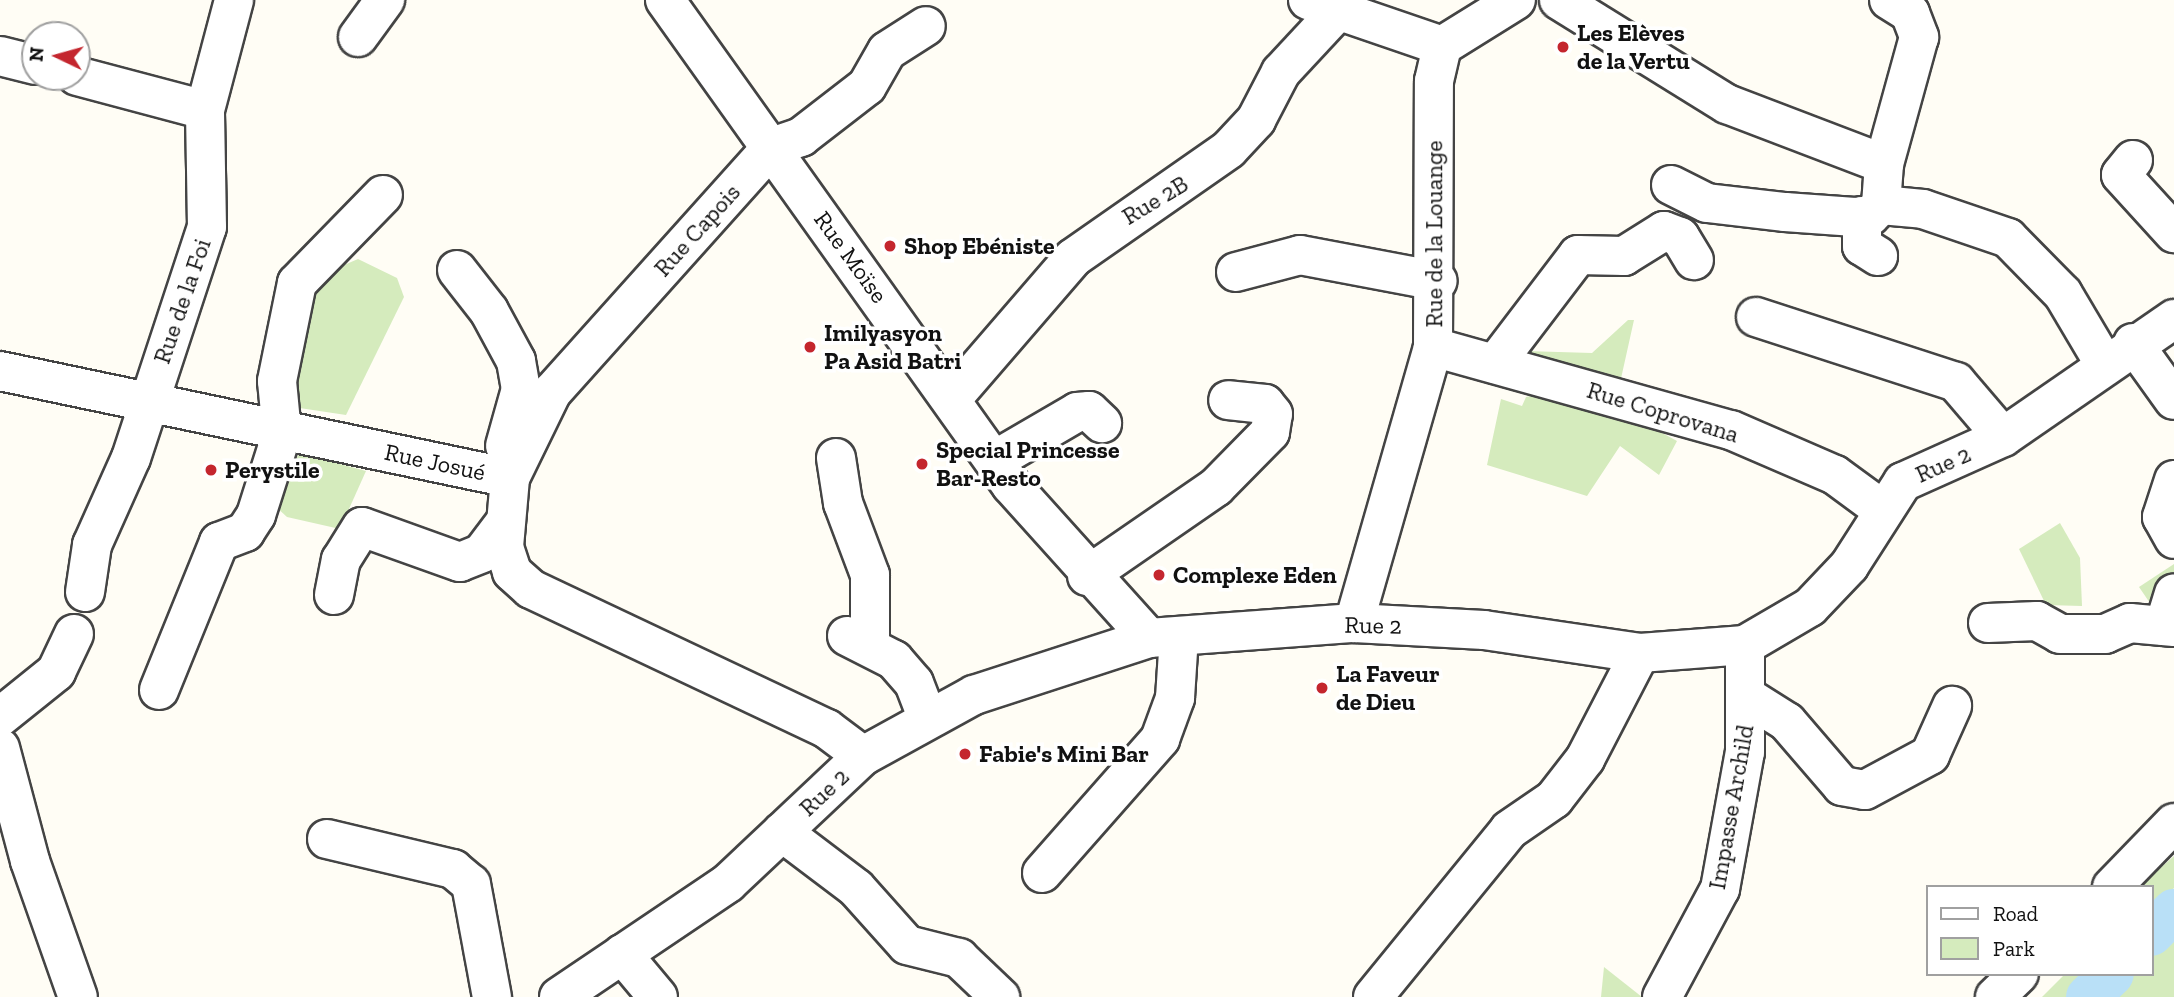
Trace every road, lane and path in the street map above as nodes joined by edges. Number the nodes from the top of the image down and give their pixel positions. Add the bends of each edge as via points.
1 (234, 0) edge
2 (385, 0) edge
3 (665, 0) edge
4 (1516, 0) edge
5 (1559, 0) edge
6 (1889, 0) edge
7 (1333, 4) edge
8 (926, 26) dead end
9 (358, 37) dead end
10 (1441, 46) junction
11 (0, 56) edge
12 (21, 61) edge
13 (91, 80) edge
14 (205, 110) junction
15 (772, 147) junction
16 (2133, 160) dead end
17 (1884, 164) junction
18 (1671, 185) dead end
19 (383, 195) dead end
20 (1871, 211) junction
21 (2174, 233) edge
22 (1878, 256) dead end
23 (1694, 260) dead end
24 (457, 270) dead end
25 (1236, 272) dead end
26 (1438, 281) junction
27 (1756, 317) dead end
28 (2174, 319) edge
29 (1433, 346) junction
30 (2119, 354) junction
31 (1495, 364) junction
32 (0, 371) edge
33 (954, 396) junction
34 (149, 400) junction
35 (1228, 400) dead end
36 (2174, 400) edge
37 (1102, 423) dead end
38 (282, 433) junction
39 (2003, 437) junction
40 (836, 458) dead end
41 (995, 460) junction
42 (503, 476) junction
43 (2174, 480) edge
44 (1880, 508) junction
45 (504, 524) junction
46 (2174, 538) edge
47 (1087, 576) junction
48 (85, 592) dead end
49 (334, 595) dead end
50 (2171, 615) edge
51 (1354, 623) junction
52 (1988, 623) dead end
53 (74, 634) dead end
54 (1164, 638) junction
55 (1745, 645) junction
56 (1640, 653) junction
57 (159, 690) dead end
58 (1749, 698) junction
59 (1952, 706) dead end
60 (0, 717) edge
61 (927, 718) junction
62 (0, 748) edge
63 (863, 756) junction
64 (2174, 823) edge
65 (782, 832) junction
66 (327, 839) dead end
67 (15, 860) edge
68 (1042, 873) dead end
69 (2114, 885) edge
70 (622, 954) junction
71 (2017, 976) edge
72 (78, 997) edge
73 (492, 997) edge
74 (559, 997) edge
75 (658, 997) edge
76 (1000, 997) edge
77 (1373, 997) edge
78 (1662, 997) edge
79 (1995, 997) edge

1 - 14 street, Rue de la Foi
2 - 9 street
3 - 15 street, Rue Moïse
4 - 10 street
5 - 17 street via 1727,104
6 - 17 street via 1910,13 1919,37
7 - 10 street
7 - 33 street, Rue 2B via 1281,72 1256,120 1229,149 1073,258
8 - 15 street, Rue Capois via 887,51 867,86 801,137
10 - 26 street, Rue de la Louange via 1434,81
11 - 12 street
13 - 14 street
14 - 34 street, Rue de la Foi via 207,227
15 - 33 street, Rue Moïse
15 - 42 street, Rue Capois via 552,392
16 - 21 street via 2121,175
17 - 20 street
18 - 20 street via 1707,203 1785,212
19 - 38 street via 297,284 277,381
20 - 22 street via 1862,246
20 - 30 street via 1923,209 2008,238
23 - 31 street via 1680,237 1664,231 1624,256 1578,255
24 - 42 street via 482,300 516,361 519,405
25 - 26 street via 1300,255
26 - 29 street, Rue de la Louange
27 - 39 street via 1956,382
28 - 30 street, Rue 2
29 - 31 street, Rue Coprovana
29 - 51 street, Rue de la Louange
30 - 36 street
30 - 39 street, Rue 2
31 - 44 street, Rue Coprovana via 1731,430 1835,475
32 - 34 street, Rue Josué
33 - 41 street, Rue Moïse
34 - 38 street, Rue Josué
34 - 48 street, Rue de la Foi via 92,545
35 - 47 street via 1265,404 1273,414 1270,432 1216,487
37 - 41 street via 1089,411 1077,412
38 - 42 street, Rue Josué
38 - 57 street via 253,524 219,542
39 - 44 street, Rue 2 via 1903,482
40 - 61 street via 843,503 870,575 858,639 914,683
41 - 47 street, Rue Moïse
42 - 45 street, Rue Josué
43 - 46 street via 2162,517
44 - 55 street, Rue 2 via 1849,566 1810,607
45 - 49 street via 482,553 460,562 368,527 357,530
45 - 63 street, Rue Josué via 512,572 531,589 827,729
47 - 54 street, Rue Moïse
50 - 52 street via 2130,623 2105,634 2060,634 2037,621
51 - 54 street, Rue 2
51 - 56 street, Rue 2 via 1484,630
53 - 60 street via 56,672
54 - 61 street, Rue 2 via 974,695
54 - 68 street via 1175,698 1160,738
55 - 56 street, Rue 2
55 - 58 street, Impasse Archild
56 - 77 street via 1586,759 1554,799 1509,830
58 - 59 street via 1787,722 1842,786 1865,790 1930,755
58 - 78 street, Impasse Archild via 1720,889
61 - 63 street, Rue 2
62 - 67 street
63 - 65 street, Rue 2
64 - 69 street
65 - 70 street, Rue 2 via 728,883
65 - 76 street via 856,888 906,945 959,958
66 - 73 street via 453,869 471,884
67 - 72 street
70 - 74 street, Rue 2
70 - 75 street
71 - 79 street

